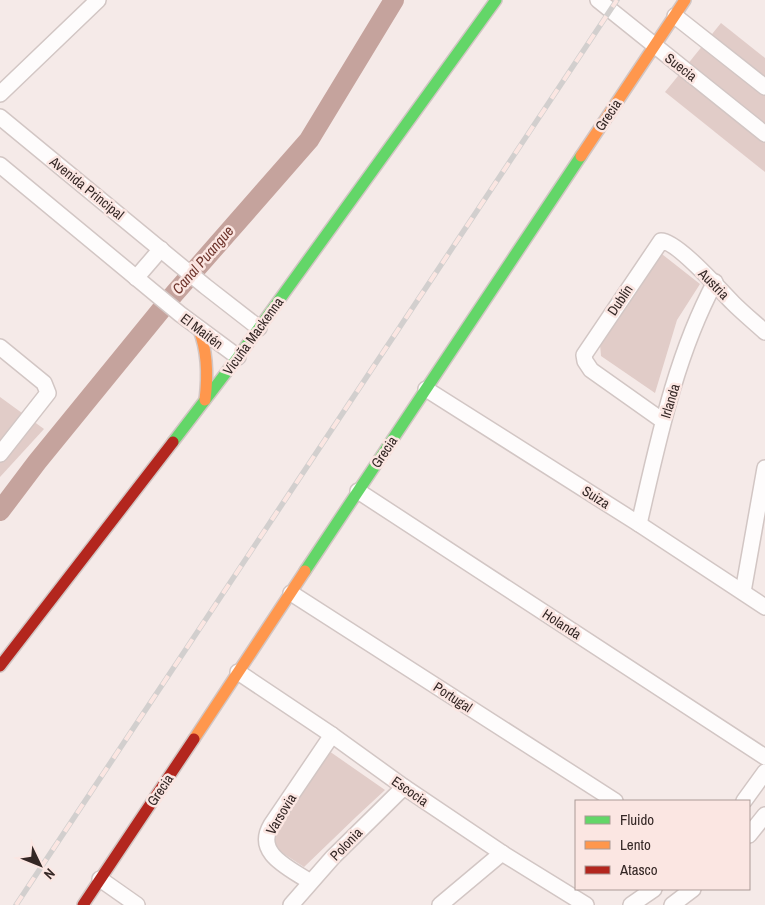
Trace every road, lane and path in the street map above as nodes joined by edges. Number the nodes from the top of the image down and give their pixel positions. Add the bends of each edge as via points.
1 (98, 0) edge
2 (496, 0) edge
3 (598, 0) edge
4 (685, 0) edge
5 (675, 16) junction
6 (654, 46) junction
7 (765, 87) edge
8 (0, 94) edge
9 (0, 117) edge
10 (765, 134) edge
11 (0, 165) edge
12 (661, 240) joint
13 (161, 249) junction
14 (140, 282) junction
15 (715, 282) junction
16 (259, 328) junction
17 (199, 330) junction
18 (765, 332) edge
19 (0, 347) edge
20 (238, 357) junction
21 (426, 389) junction
22 (204, 400) junction
23 (663, 421) junction
24 (0, 454) edge
25 (765, 468) edge
26 (358, 491) junction
27 (639, 524) junction
28 (743, 592) junction
29 (291, 593) junction
30 (765, 607) edge
31 (0, 666) edge
32 (238, 672) junction
33 (332, 735) junction
34 (765, 757) edge
35 (765, 772) edge
36 (404, 787) junction
37 (613, 800) edge
38 (745, 800) edge
39 (765, 815) edge
40 (750, 834) edge
41 (502, 853) junction
42 (100, 880) junction
43 (310, 882) junction
44 (653, 890) edge
45 (692, 890) edge
46 (83, 905) edge
47 (137, 905) edge
48 (291, 905) edge
49 (440, 905) edge
50 (586, 905) edge
51 (631, 905) edge
52 (672, 905) edge

1 - 8 street
2 - 16 street, Vicuña Mackenna
3 - 6 street, Suecia
4 - 5 street, Grecia
5 - 6 street, Grecia
5 - 7 street
6 - 10 street, Suecia
6 - 21 street, Grecia
9 - 13 street, Avenida Principal
11 - 14 street
12 - 15 street, Austria via 670,243
12 - 23 street, Dublín via 587,350 584,361 591,370
13 - 14 street
13 - 16 street, Avenida Principal
14 - 17 street, El Maitén
15 - 18 street, Austria
15 - 23 street, Irlanda via 691,336
16 - 20 street, Vicuña Mackenna
17 - 20 street, El Maitén
17 - 22 street via 208,363
19 - 24 street via 44,383 48,393
20 - 22 street, Vicuña Mackenna
21 - 26 street, Grecia
21 - 27 street, Suiza
22 - 31 street, Vicuña Mackenna
23 - 27 street, Irlanda
25 - 28 street
26 - 29 street, Grecia
26 - 34 street, Holanda
27 - 28 street, Suiza
28 - 30 street, Suiza
29 - 32 street, Grecia
29 - 37 street, Portugal
32 - 33 street, Escocia
32 - 42 street, Grecia
33 - 36 street, Escocia
33 - 43 street, Varsovia via 266,837 270,853
35 - 38 street
36 - 41 street, Escocia
36 - 43 street, Polonia
39 - 40 street
41 - 49 street
41 - 50 street, Escocia
42 - 46 street, Grecia
42 - 47 street
43 - 48 street, Polonia
44 - 51 street
45 - 52 street

